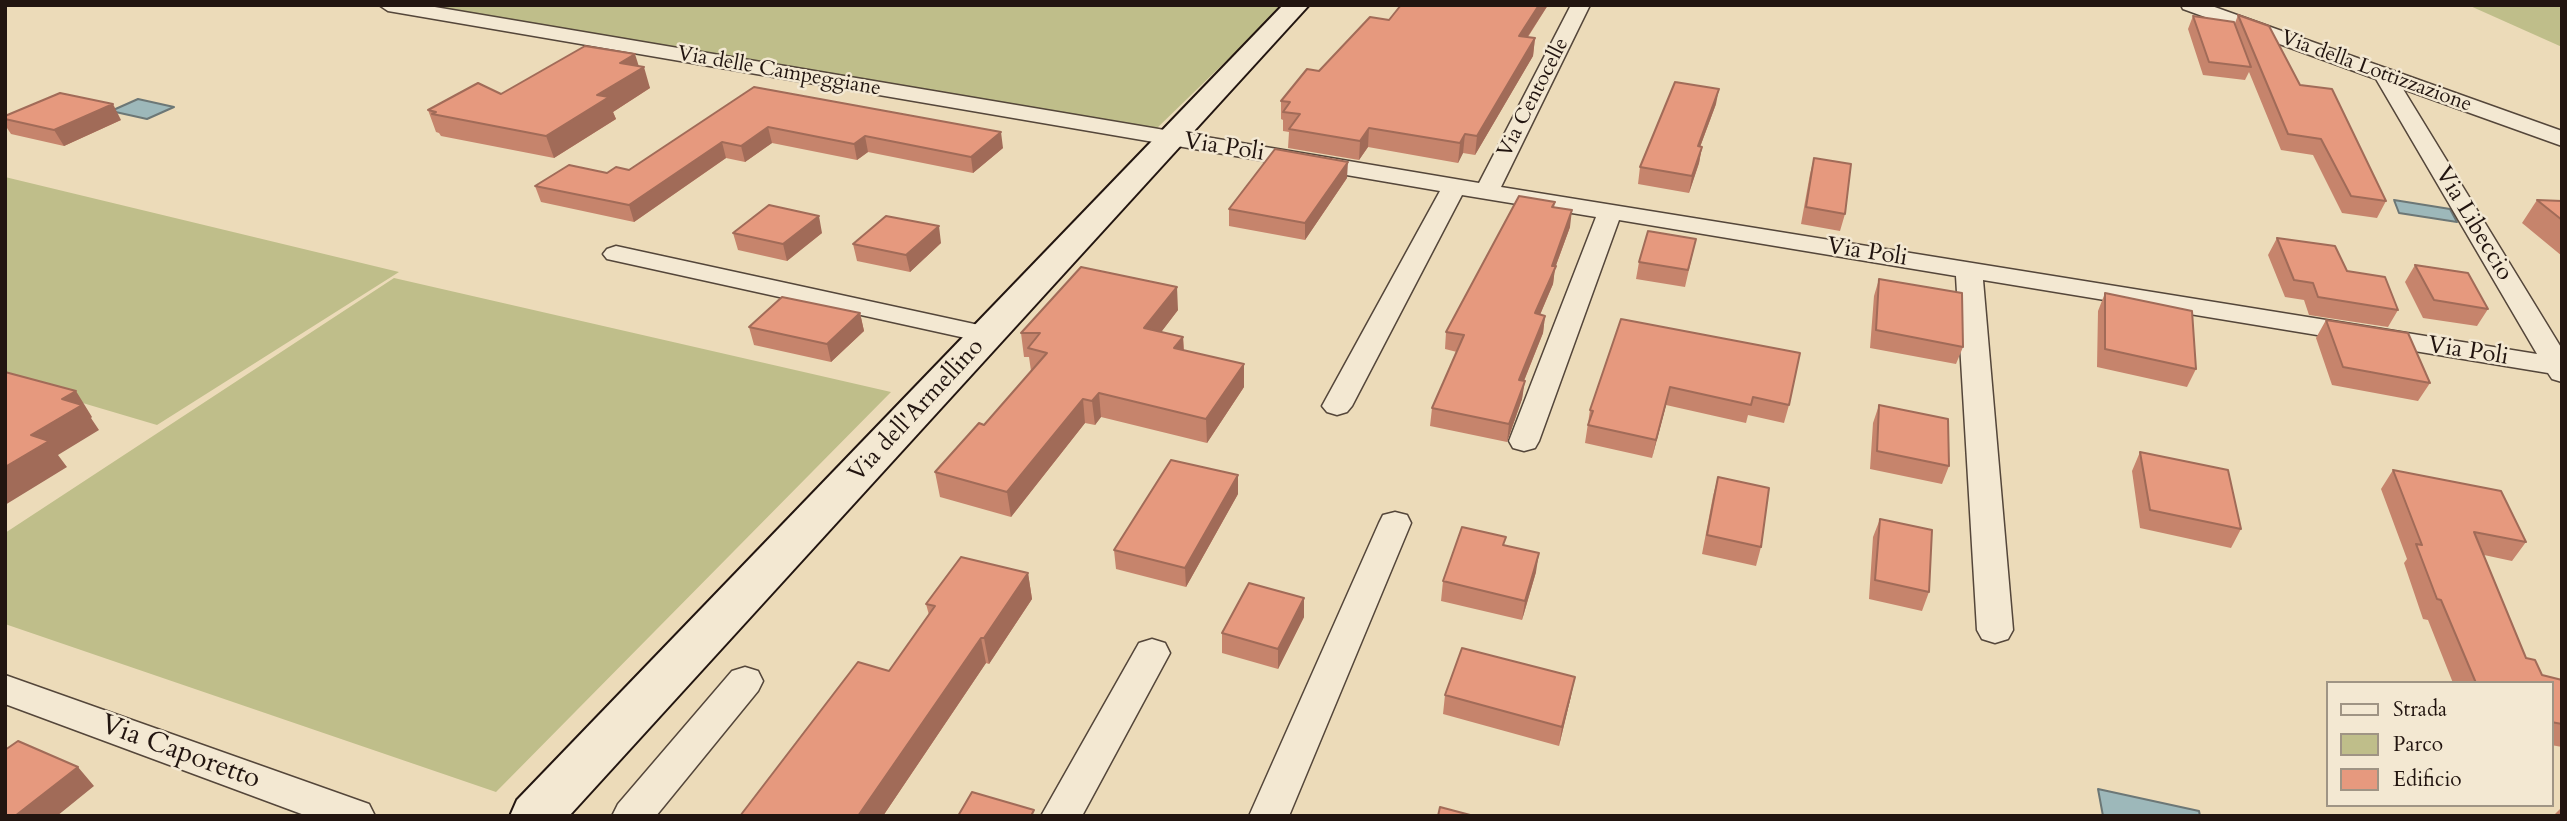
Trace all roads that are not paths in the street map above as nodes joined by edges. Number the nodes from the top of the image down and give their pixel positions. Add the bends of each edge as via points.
1 (388, 5) edge
2 (1297, 5) edge
3 (1581, 5) edge
4 (2190, 5) edge
5 (2385, 76) junction
6 (2562, 139) edge
7 (1171, 140) junction
8 (1455, 186) junction
9 (1488, 191) junction
10 (1610, 212) junction
11 (622, 264) dead end
12 (1969, 270) junction
13 (981, 342) junction
14 (2560, 369) edge
15 (1337, 406) dead end
16 (1524, 441) dead end
17 (1395, 523) dead end
18 (1996, 630) dead end
19 (1152, 653) dead end
20 (744, 681) dead end
21 (5, 690) edge
22 (355, 816) edge
23 (536, 816) edge
24 (632, 816) edge
25 (1061, 816) edge
26 (1269, 816) edge

1 - 7 street, Via delle Campeggiane
2 - 7 street, Via dell'Armellino
3 - 9 street, Via Centocelle
4 - 5 street, Via della Lottizzazione
5 - 6 street, Via della Lottizzazione
5 - 14 street, Via Libeccio
7 - 8 street, Via Poli
7 - 13 street, Via dell'Armellino
8 - 9 street, Via Poli
8 - 15 street
9 - 10 street, Via Poli
10 - 12 street, Via Poli
10 - 16 street
11 - 13 street
12 - 14 street, Via Poli
12 - 18 street
13 - 23 street, Via dell'Armellino
17 - 26 street
19 - 25 street
20 - 24 street
21 - 22 street, Via Caporetto

